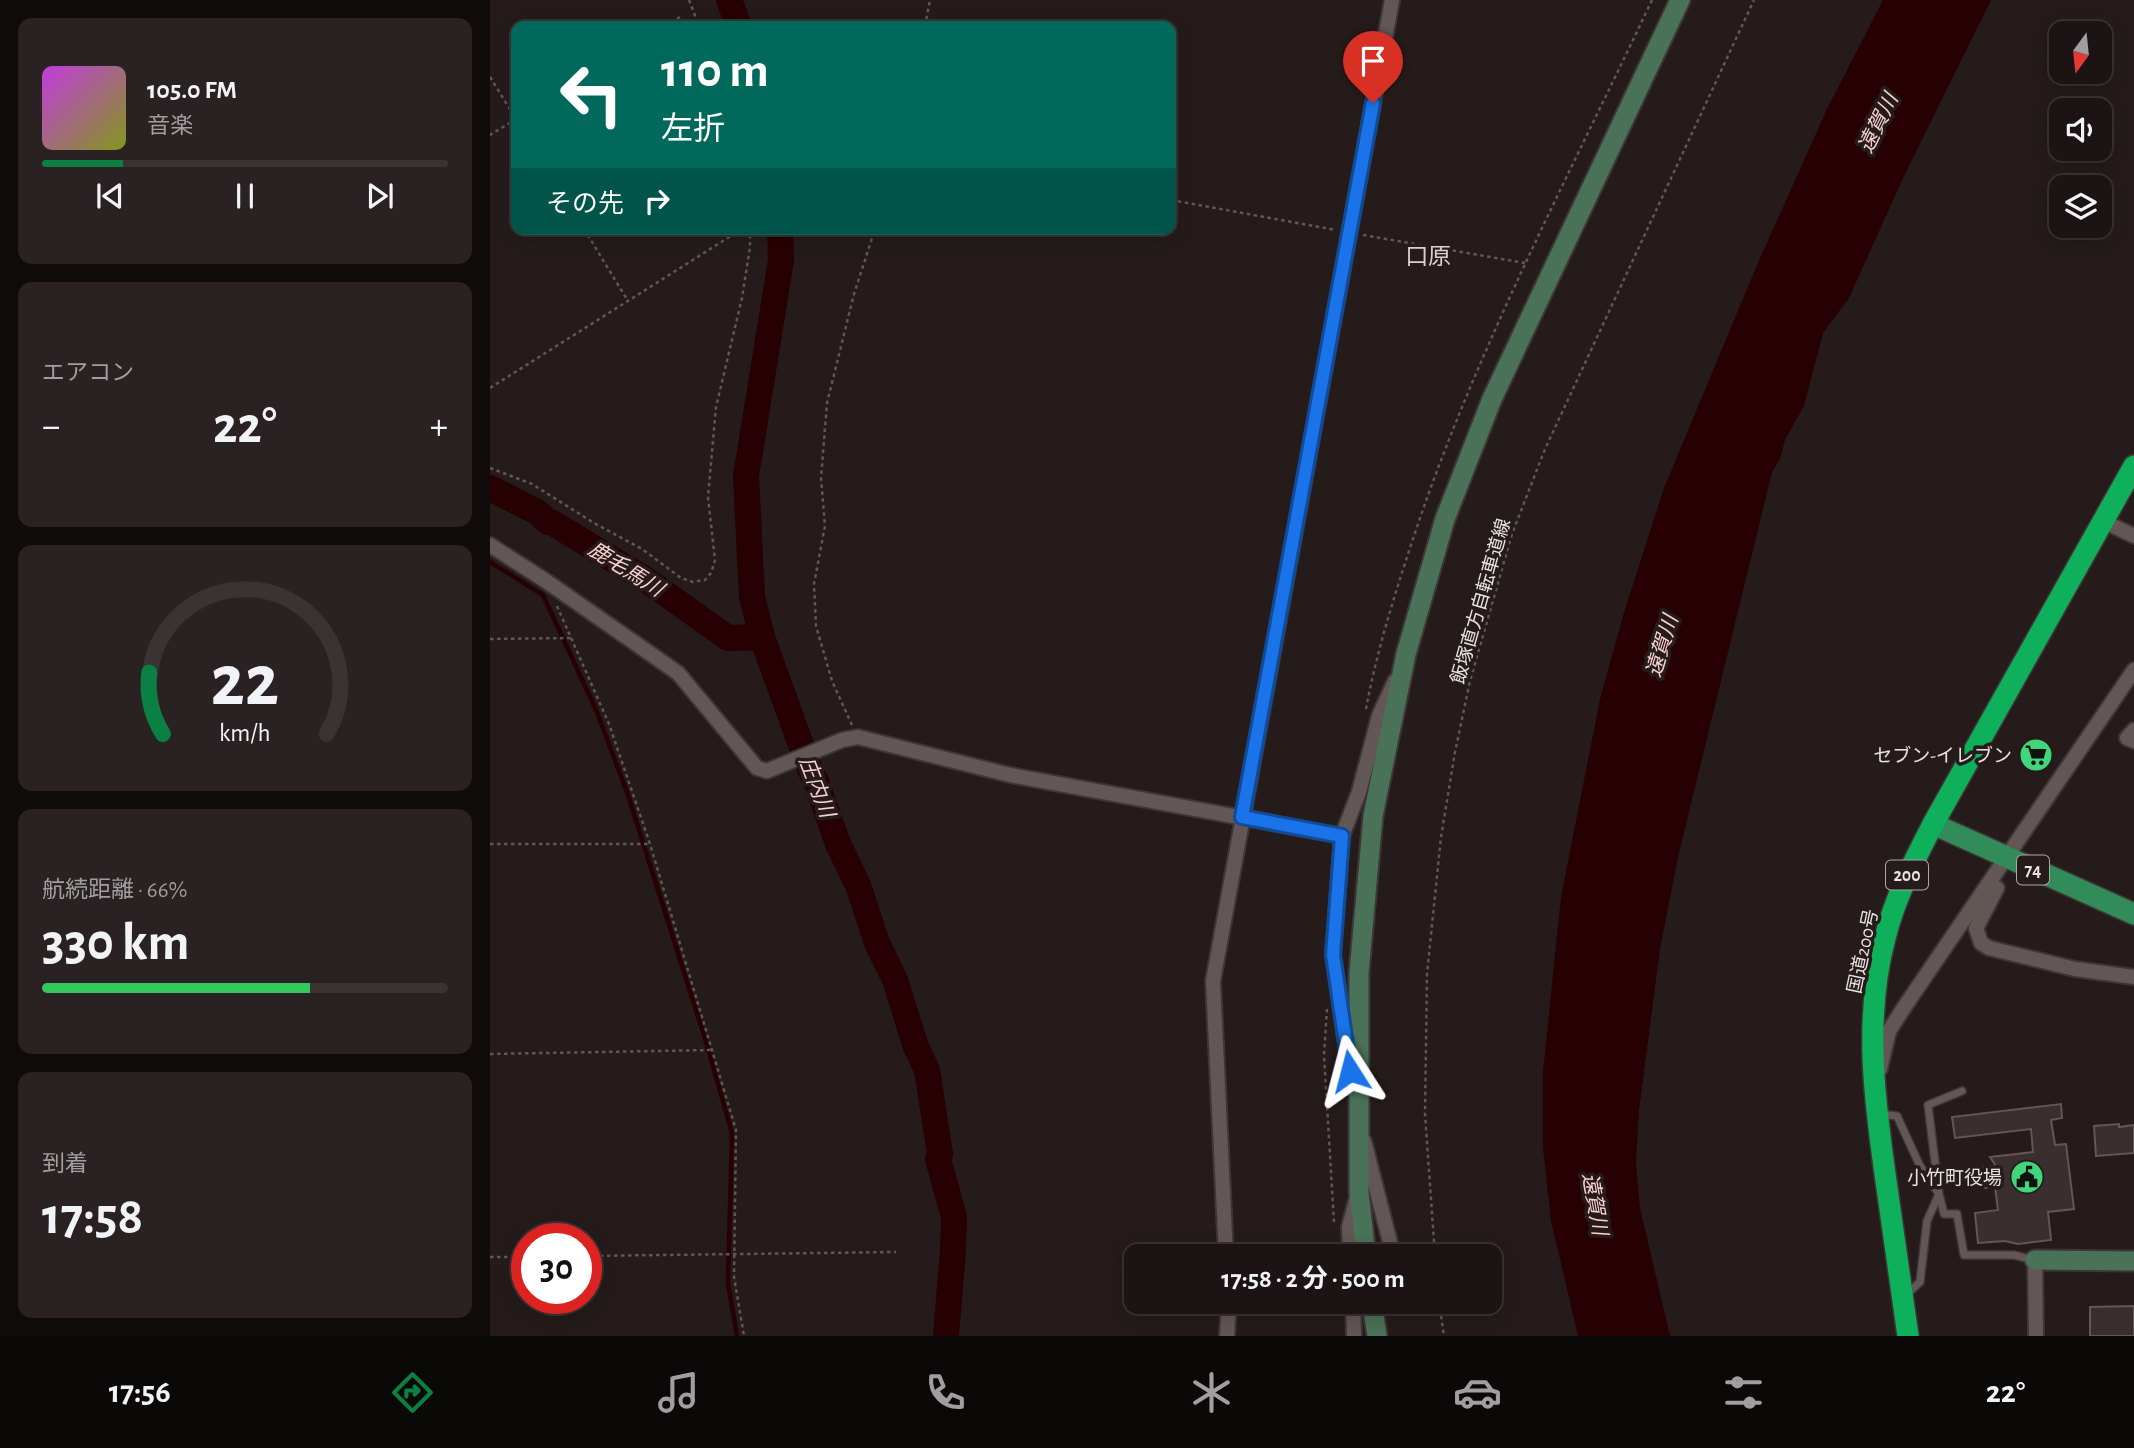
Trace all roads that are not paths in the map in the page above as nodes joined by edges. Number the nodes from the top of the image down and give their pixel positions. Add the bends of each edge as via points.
1 (1392, 0) edge
2 (1680, 0) edge
3 (2134, 466) edge
4 (2103, 521) junction
5 (2134, 536) edge
6 (490, 545) edge
7 (1403, 667) junction
8 (2134, 670) edge
9 (2134, 730) edge
10 (2134, 741) edge
11 (1242, 817) junction
12 (1933, 824) junction
13 (1342, 836) junction
14 (2009, 859) junction
15 (2134, 914) edge
16 (2134, 977) edge
17 (1875, 1091) junction
18 (1962, 1091) dead end
19 (1877, 1113) junction
20 (1357, 1116) junction
21 (1359, 1192) junction
22 (1939, 1194) junction
23 (1225, 1244) edge
24 (1350, 1244) edge
25 (1365, 1244) edge
26 (1390, 1244) edge
27 (2035, 1261) junction
28 (2134, 1261) edge
29 (1903, 1298) junction
30 (1228, 1314) edge
31 (1353, 1314) edge
32 (1374, 1314) edge
33 (1227, 1336) edge
34 (1354, 1336) edge
35 (1377, 1336) edge
36 (1908, 1336) edge
37 (2036, 1336) edge

1 - 11 street
2 - 7 street via 1492,399 1445,519
3 - 4 highway, 国道200号 / 200
4 - 5 street
4 - 12 highway, 国道200号 / 200
6 - 11 street via 678,673 757,768 767,771 858,737 1010,775
7 - 13 street via 1379,716
7 - 20 street via 1373,816 1365,884
8 - 14 street
9 - 10 street via 2127,738
11 - 13 street
11 - 23 street via 1213,981
12 - 14 main road, 74
12 - 17 highway, 国道200号 / 200 via 1902,885 1885,937 1873,1009
13 - 20 street via 1333,955
14 - 15 main road, 74
14 - 16 street via 2004,878 1976,928 1981,943 2075,970
14 - 17 street via 1889,1031
17 - 19 highway, 国道200号 / 200
18 - 22 lane via 1928,1105
19 - 22 lane via 1897,1116
19 - 29 highway, 国道200号 / 200
20 - 21 street
20 - 26 street
21 - 24 street via 1349,1227
21 - 25 street
22 - 27 lane via 1944,1214 1957,1214 1964,1255 2014,1255
22 - 29 lane via 1927,1221 1920,1282
27 - 28 street
27 - 37 street
29 - 36 highway, 国道200号 / 200
30 - 33 street
31 - 34 street
32 - 35 street

